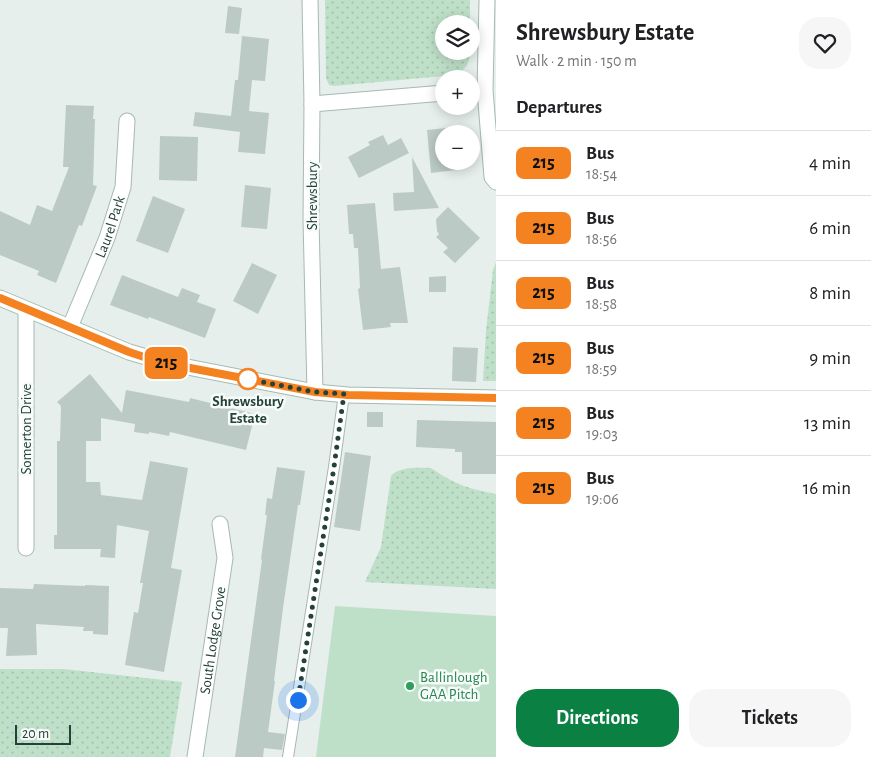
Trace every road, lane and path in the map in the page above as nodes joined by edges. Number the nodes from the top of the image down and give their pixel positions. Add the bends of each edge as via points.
1 (310, 0) edge
2 (487, 0) edge
3 (480, 71) edge
4 (435, 95) edge
5 (480, 103) edge
6 (312, 104) junction
7 (127, 121) dead end
8 (496, 182) edge
9 (0, 298) edge
10 (26, 310) junction
11 (70, 327) junction
12 (315, 392) junction
13 (344, 394) junction
14 (496, 398) edge
15 (220, 524) dead end
16 (26, 548) dead end
17 (195, 757) edge
18 (288, 757) edge

1 - 6 street, Shrewsbury
2 - 3 street
4 - 6 street
5 - 8 street via 492,175
6 - 12 street, Shrewsbury
7 - 11 street, Laurel Park via 123,187 107,238
9 - 10 street
10 - 11 street
10 - 16 street, Somerton Drive
11 - 12 street via 159,362
12 - 13 street
13 - 14 street
13 - 18 lane
15 - 17 street, South Lodge Grove via 226,558

